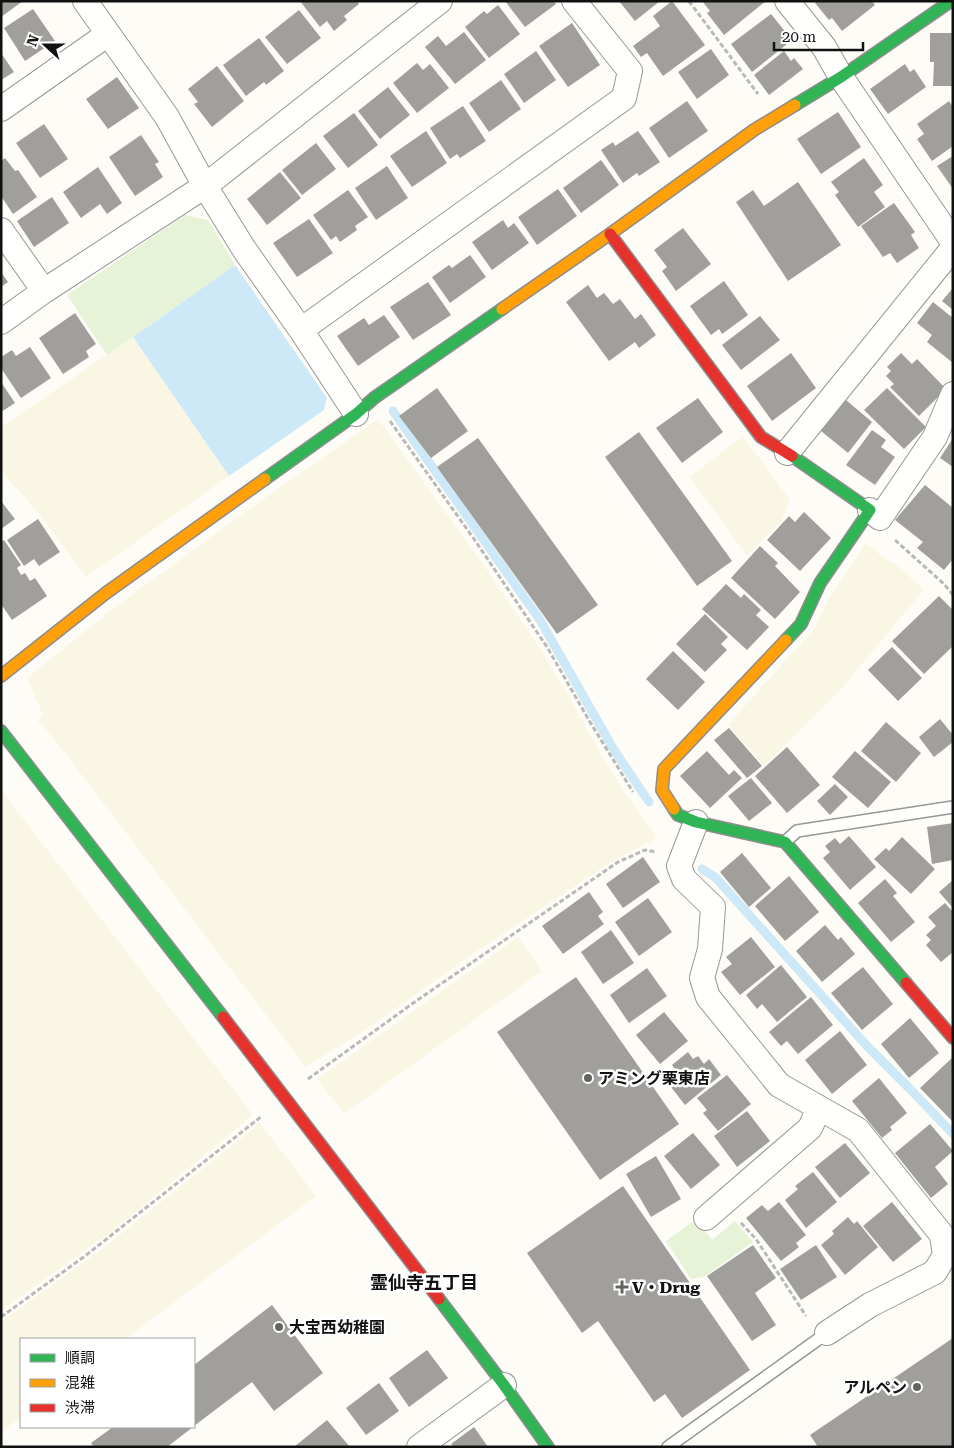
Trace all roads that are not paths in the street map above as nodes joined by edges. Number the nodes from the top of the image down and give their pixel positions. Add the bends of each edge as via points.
1 (86, 1) edge
2 (440, 1) edge
3 (574, 1) edge
4 (787, 1) edge
5 (951, 1) edge
6 (108, 34) junction
7 (841, 77) junction
8 (1, 108) edge
9 (204, 186) junction
10 (1, 230) edge
11 (610, 234) junction
12 (953, 242) edge
13 (953, 248) edge
14 (44, 291) junction
15 (1, 322) edge
16 (301, 330) junction
17 (953, 394) edge
18 (356, 414) junction
19 (787, 453) junction
20 (875, 514) junction
21 (1, 676) edge
22 (1, 731) edge
23 (953, 807) edge
24 (696, 822) junction
25 (785, 842) junction
26 (953, 1038) edge
27 (819, 1108) junction
28 (714, 1211) road end
29 (949, 1257) edge
30 (823, 1336) joint
31 (504, 1385) junction
32 (419, 1447) edge
33 (548, 1447) edge
34 (668, 1447) edge

1 - 6 street
2 - 9 street
3 - 16 street via 630,71 624,98
4 - 7 street via 824,47
5 - 7 street
6 - 8 street
6 - 9 street via 167,117
7 - 11 street via 775,116
7 - 12 street
9 - 14 street
9 - 16 street via 244,250
10 - 14 street
11 - 18 street via 374,398
11 - 19 street via 761,438
13 - 19 street
14 - 15 street
16 - 18 street
17 - 20 street via 936,437
18 - 21 street via 106,593
19 - 20 street
20 - 24 street via 820,583 801,624 664,769 662,790 678,816
22 - 31 street
23 - 25 lane via 798,831
24 - 25 street
24 - 27 street via 679,866 684,879 713,907 710,949 702,978 708,997 779,1085
25 - 26 street
27 - 28 street via 810,1128
27 - 29 street via 858,1130 942,1235
29 - 30 street via 935,1272 870,1305
30 - 34 lane
31 - 32 street
31 - 33 street

